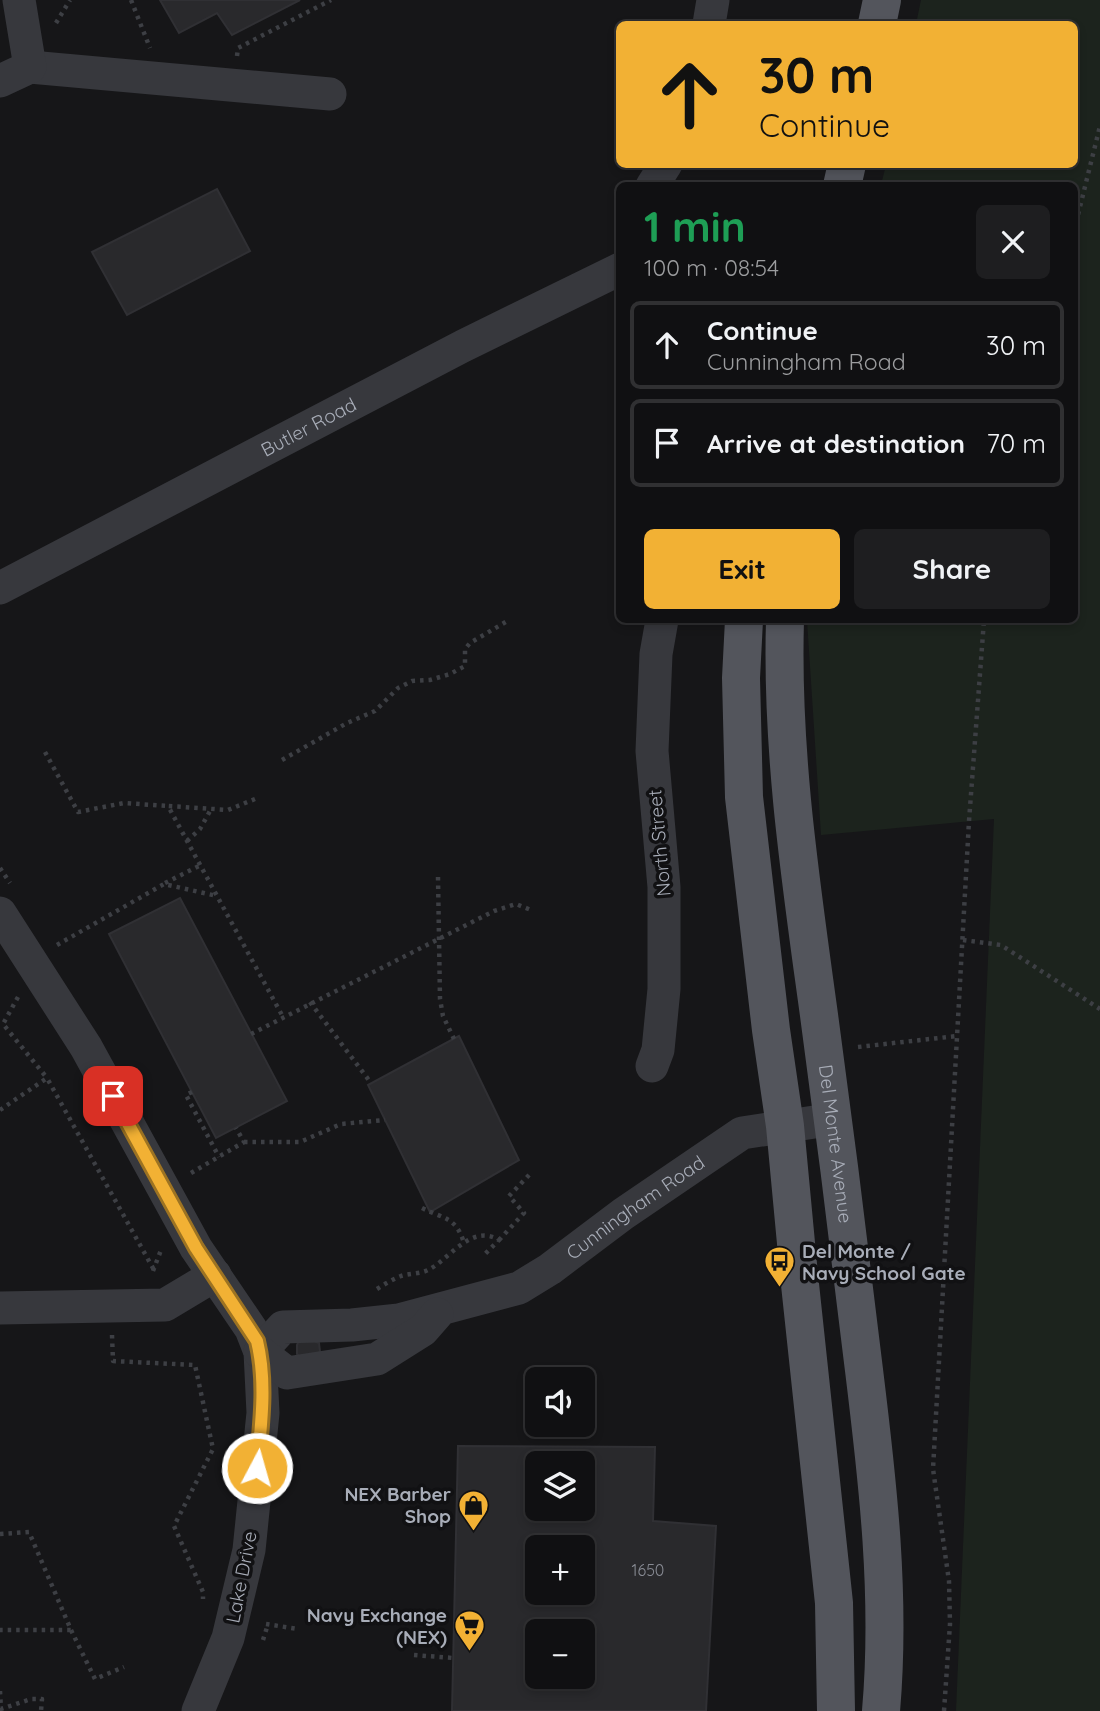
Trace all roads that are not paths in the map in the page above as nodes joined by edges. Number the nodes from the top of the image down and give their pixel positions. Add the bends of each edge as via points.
1 (19, 0) edge
2 (713, 0) edge
3 (882, 0) edge
4 (710, 21) edge
5 (878, 21) edge
6 (30, 67) junction
7 (0, 81) edge
8 (330, 94) dead end
9 (616, 271) edge
10 (0, 588) edge
11 (661, 623) edge
12 (744, 623) edge
13 (785, 623) edge
14 (0, 913) edge
15 (652, 1066) dead end
16 (834, 1119) junction
17 (785, 1126) junction
18 (215, 1275) junction
19 (0, 1308) edge
20 (441, 1310) junction
21 (260, 1352) junction
22 (198, 1711) edge
23 (836, 1711) edge
24 (881, 1711) edge

1 - 6 street
2 - 4 street
3 - 5 main road
6 - 7 street
6 - 8 street
9 - 10 street, Butler Road via 474,340
11 - 15 street, North Street via 652,751 664,887 664,989
12 - 17 main road via 744,797
13 - 16 main road, Del Monte Avenue via 789,780
14 - 18 street, Cunningham Road via 86,1047
16 - 17 street, Cunningham Road
16 - 24 main road, Del Monte Avenue via 884,1562 886,1655
17 - 20 street, Cunningham Road via 742,1133 519,1288
17 - 23 main road via 834,1603
18 - 19 street via 165,1305
18 - 21 street, Cunningham Road via 251,1329
20 - 21 street, Cunningham Road via 399,1320 283,1327
20 - 21 street, Cunningham Road via 423,1330 377,1359 287,1373
21 - 22 street, Lake Drive via 262,1413 249,1550 228,1638

